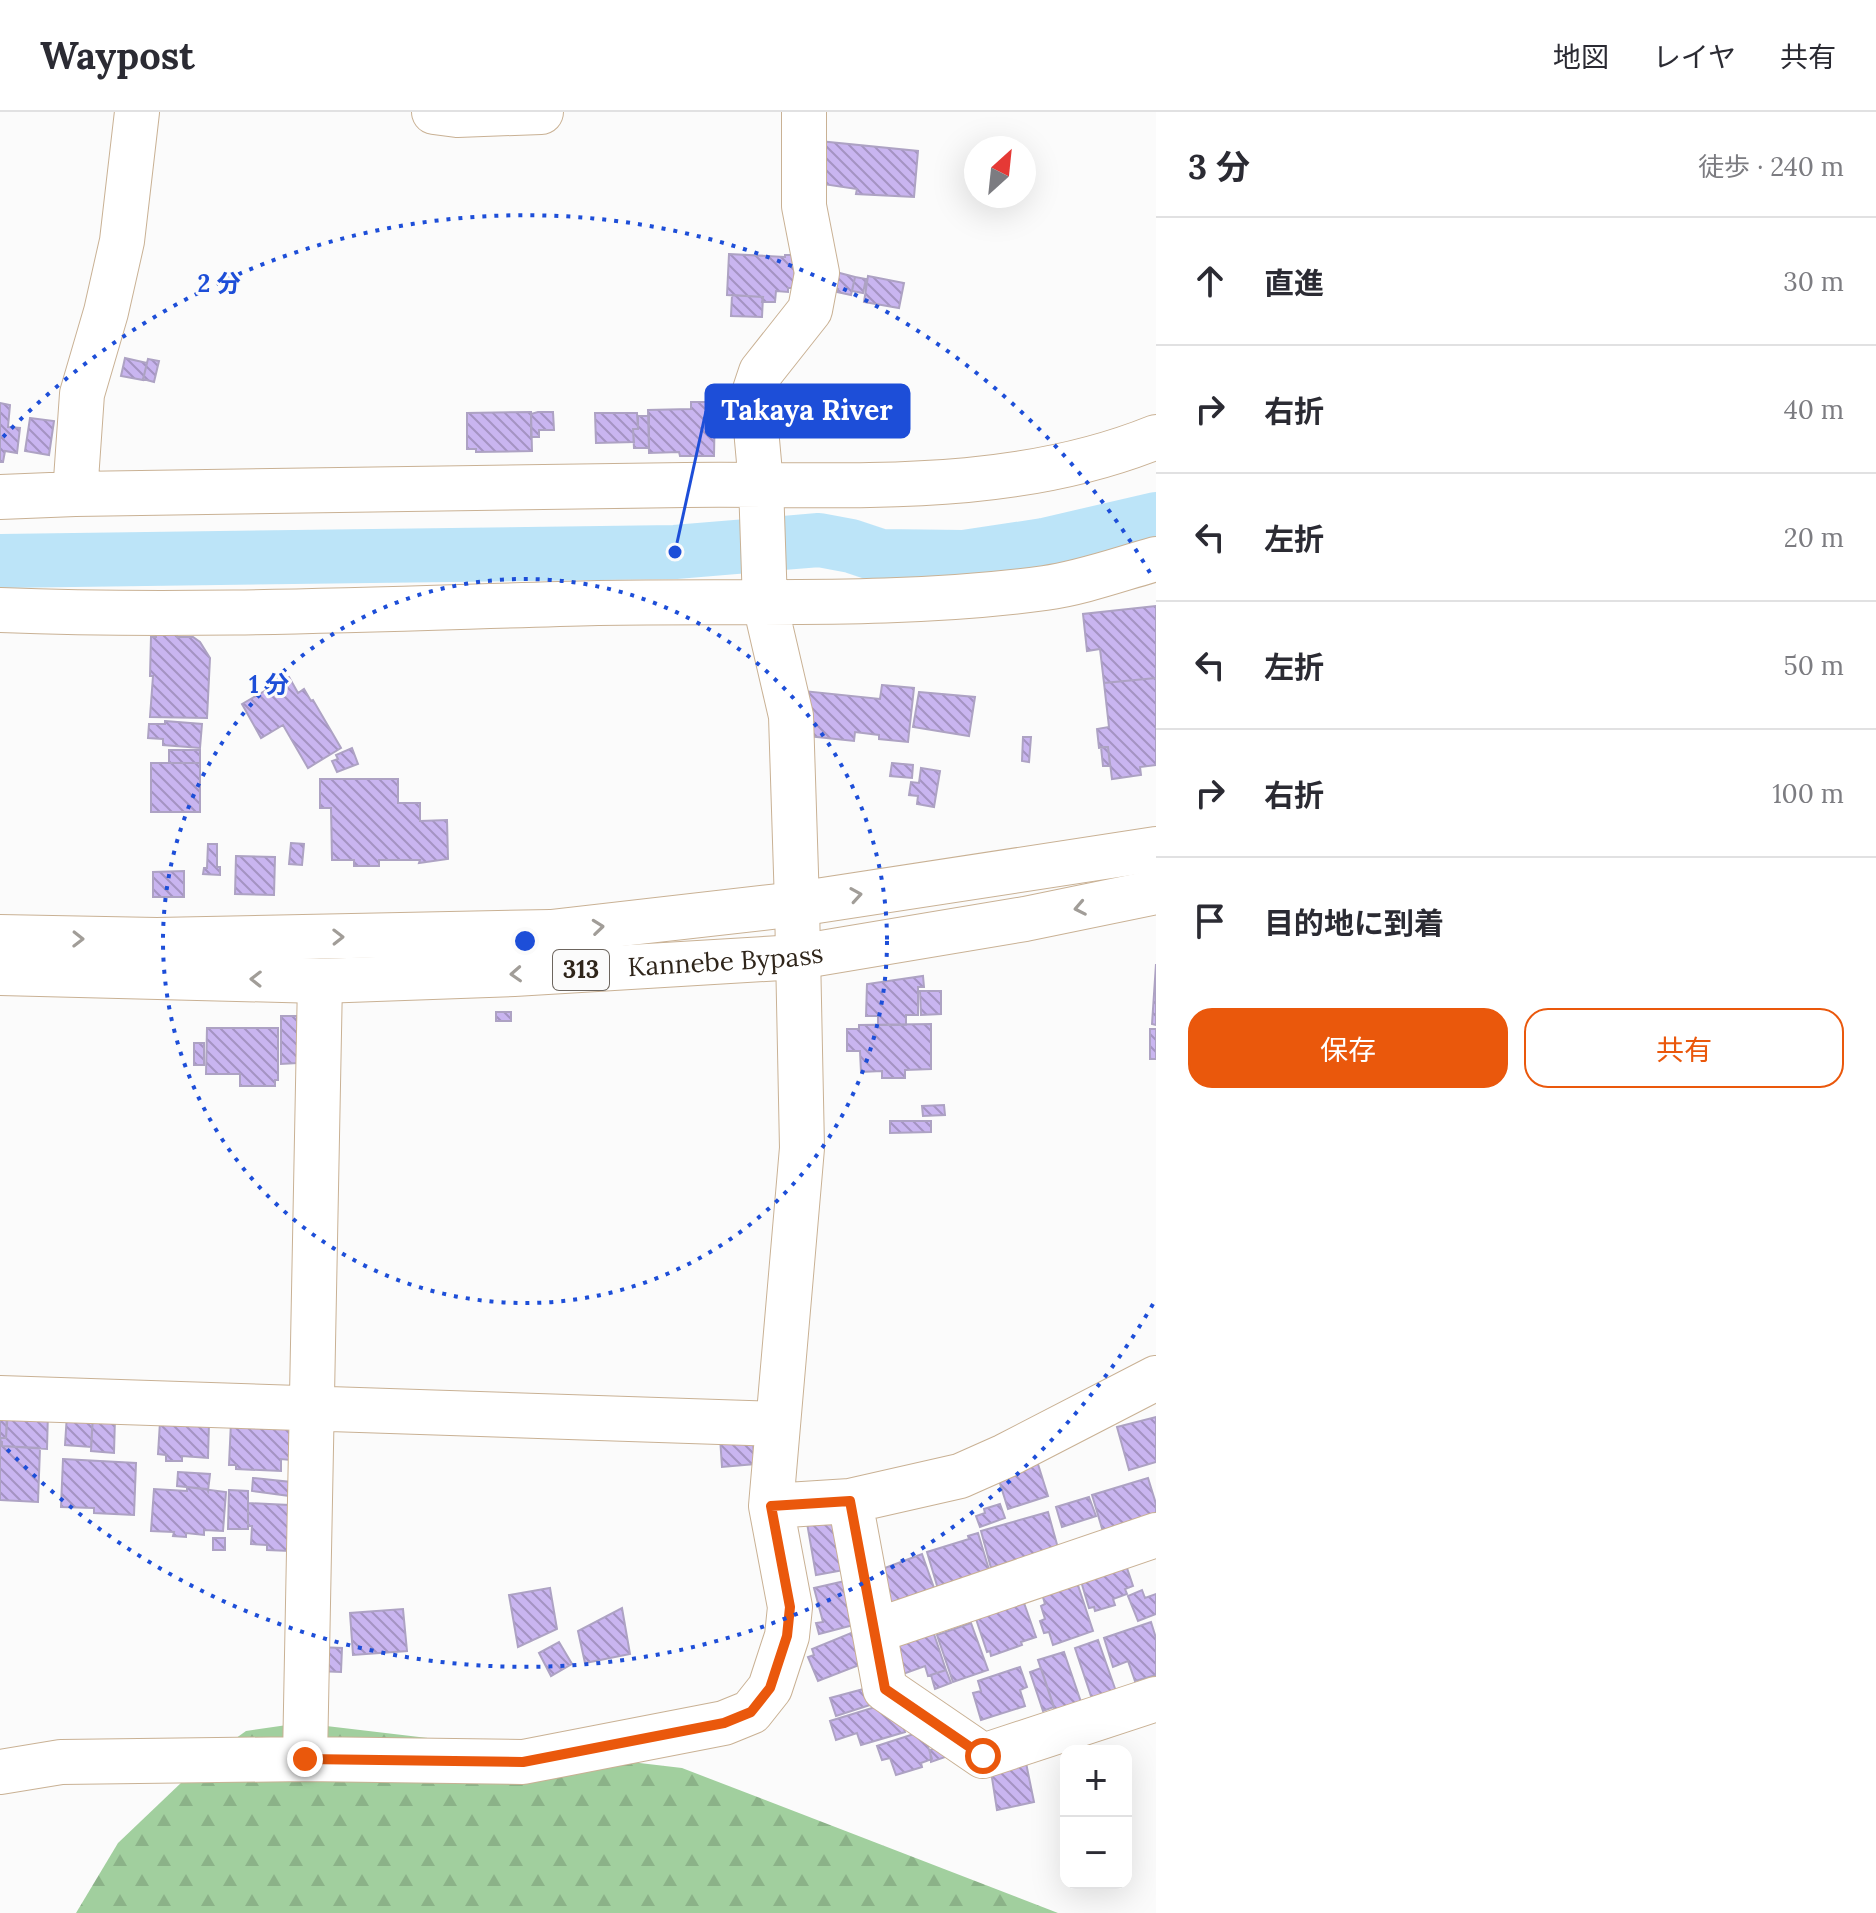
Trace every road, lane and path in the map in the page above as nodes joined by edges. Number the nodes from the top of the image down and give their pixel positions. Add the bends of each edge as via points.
1 (137, 112) edge
2 (434, 112) edge
3 (541, 112) edge
4 (804, 112) edge
5 (1156, 437) edge
6 (761, 488) junction
7 (75, 494) junction
8 (0, 497) edge
9 (1156, 559) edge
10 (765, 595) junction
11 (0, 610) edge
12 (1156, 849) edge
13 (1156, 892) edge
14 (797, 904) junction
15 (0, 937) edge
16 (798, 957) junction
17 (0, 973) edge
18 (320, 981) junction
19 (1156, 1378) edge
20 (0, 1398) edge
21 (313, 1410) junction
22 (778, 1424) junction
23 (850, 1501) junction
24 (771, 1506) junction
25 (1156, 1535) edge
26 (875, 1631) junction
27 (1156, 1699) edge
28 (305, 1759) junction
29 (0, 1772) edge

1 - 7 main road via 122,241 82,394
2 - 3 main road
4 - 6 main road via 804,206 817,273 810,310 761,372 753,396
5 - 6 main road via 1113,455 1030,474 918,485
6 - 7 main road
6 - 10 main road
7 - 8 main road
9 - 10 main road via 1048,588 957,596
10 - 11 main road via 196,615
10 - 14 main road via 791,716
14 -> 12 main road, Kannebe Bypass / 313
13 -> 16 main road, Kannebe Bypass / 313
15 -> 14 main road, Kannebe Bypass / 313 via 157,940 551,932
14 - 16 main road
16 -> 18 main road, Kannebe Bypass / 313
16 - 22 main road via 802,1148
18 -> 17 main road, Kannebe Bypass / 313
18 - 21 main road
19 - 23 main road via 960,1476
20 - 21 main road
21 - 22 main road
21 - 28 main road
22 - 24 main road
23 - 24 main road
23 - 26 main road
24 - 28 main road via 789,1621 770,1688 751,1712 724,1723 523,1762
25 - 26 main road
26 - 27 main road via 885,1689 983,1756
28 - 29 main road via 61,1762

